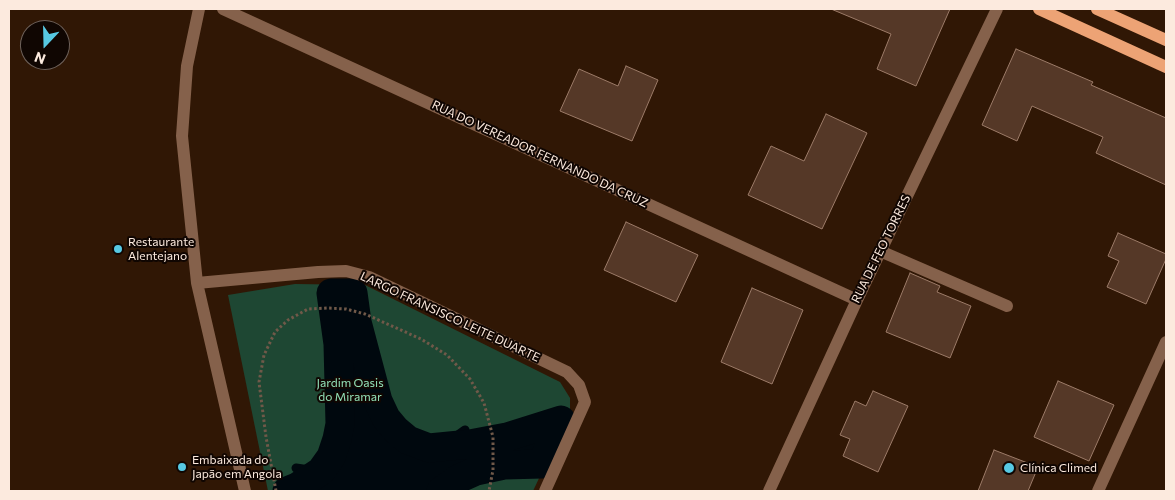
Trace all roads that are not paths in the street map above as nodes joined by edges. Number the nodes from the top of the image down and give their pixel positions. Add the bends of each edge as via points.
1 (198, 9) edge
2 (223, 9) edge
3 (997, 9) edge
4 (1039, 9) edge
5 (1097, 9) edge
6 (1166, 40) edge
7 (1166, 67) edge
8 (880, 252) junction
9 (197, 283) junction
10 (857, 300) junction
11 (1007, 306) dead end
12 (1166, 342) edge
13 (244, 491) edge
14 (544, 491) edge
15 (769, 491) edge
16 (1098, 491) edge

1 - 9 street via 187,66 182,136
2 - 10 street, RUA DO VEREADOR FERNANDO DA CRUZ
3 - 8 street, RUA DE FEO TORRES
4 - 7 main road
5 - 6 main road
8 - 10 street, RUA DE FEO TORRES
8 - 11 street
9 - 13 street
9 - 14 street, LARGO FRANSISCO LEITE DUARTE via 346,271 369,277 567,372 579,385 585,402
10 - 15 street, RUA DE FEO TORRES
12 - 16 street

